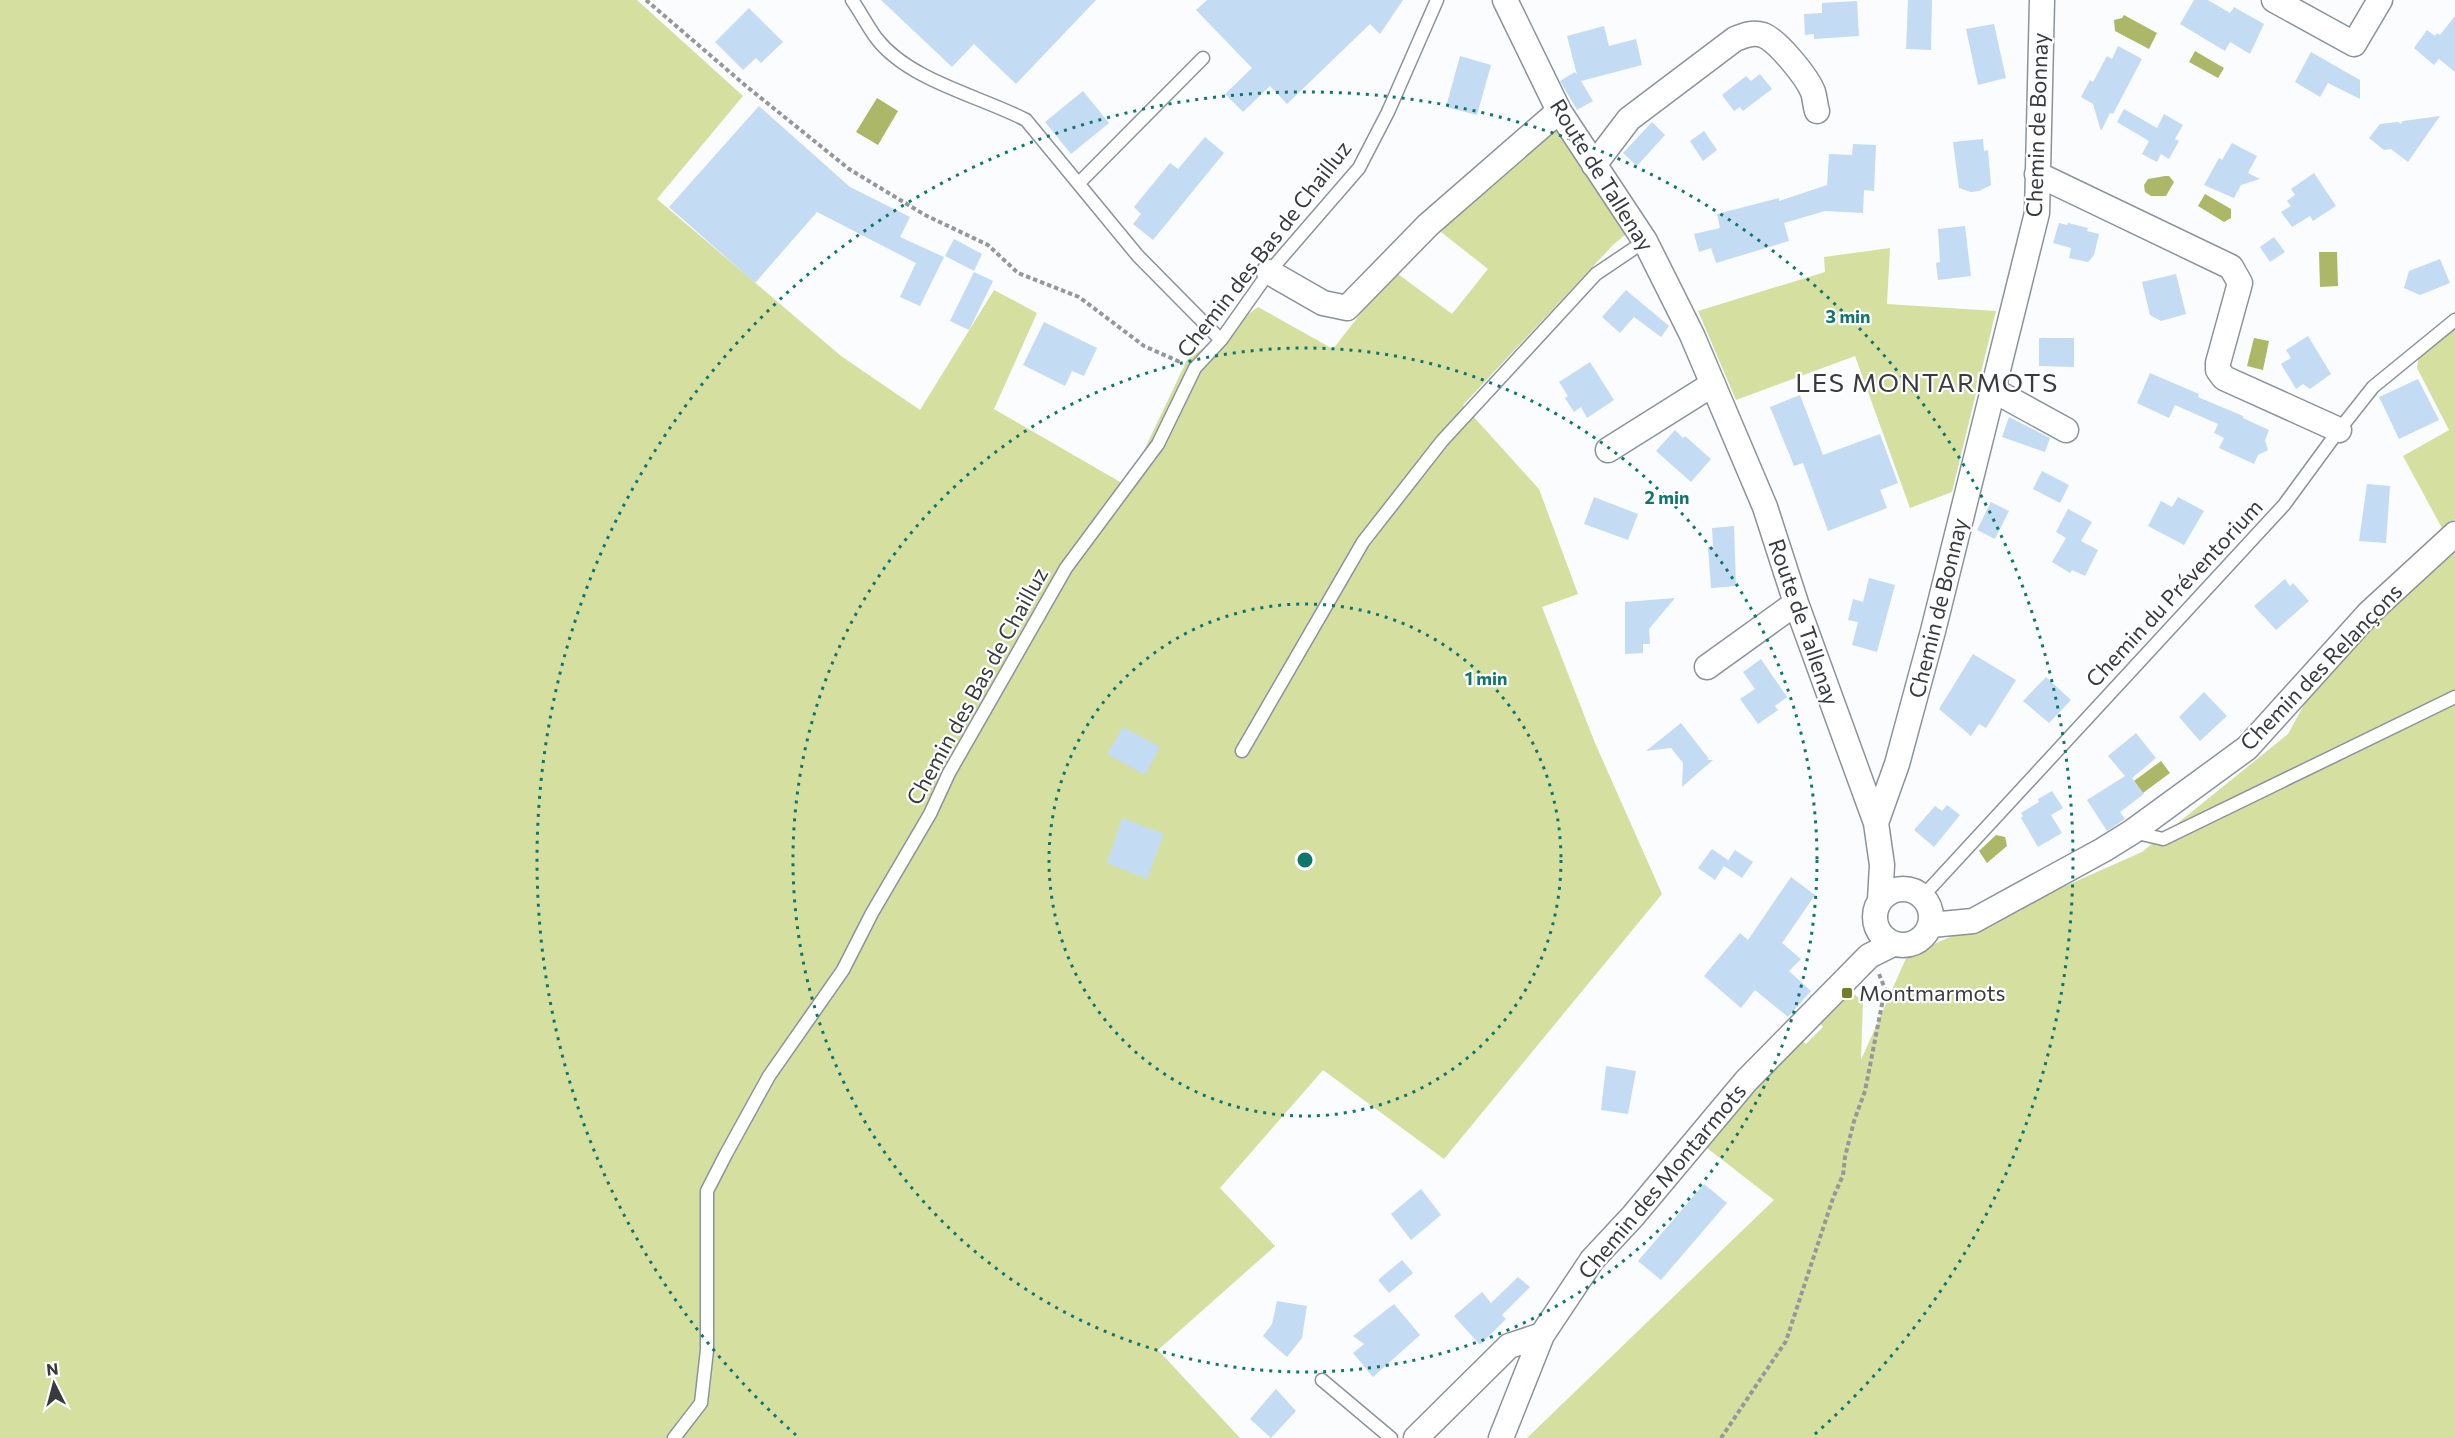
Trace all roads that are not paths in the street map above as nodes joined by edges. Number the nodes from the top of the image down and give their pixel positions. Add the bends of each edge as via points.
1 (852, 0) edge
2 (1437, 0) edge
3 (1505, 0) edge
4 (2042, 0) edge
5 (2274, 0) edge
6 (2380, 0) edge
7 (1203, 58) dead end
8 (1559, 111) junction
9 (1816, 111) dead end
10 (1594, 165) junction
11 (2037, 174) junction
12 (1079, 183) junction
13 (1645, 241) junction
14 (1269, 272) junction
15 (2455, 320) edge
16 (1221, 340) junction
17 (1713, 384) junction
18 (1993, 390) junction
19 (2066, 430) dead end
20 (2338, 430) junction
21 (1608, 450) dead end
22 (2455, 534) edge
23 (1796, 603) junction
24 (1707, 667) dead end
25 (2455, 697) edge
26 (1242, 751) dead end
27 (1876, 824) junction
28 (2132, 832) junction
29 (1890, 894) junction
30 (1923, 896) junction
31 (1931, 926) junction
32 (1886, 938) junction
33 (1542, 1335) junction
34 (1322, 1380) dead end
35 (675, 1438) edge
36 (1391, 1438) edge
37 (1416, 1438) edge
38 (1501, 1438) edge

1 - 12 lane via 878,40 899,59 926,76 1026,120
2 - 14 lane, Chemin des Bas de Chailluz via 1359,168
3 - 8 street, Route de Tallenay
4 - 11 street, Chemin de Bonnay
5 - 6 street via 2354,44
7 - 12 lane
8 - 10 street, Route de Tallenay
8 - 14 street via 1428,225 1347,308 1323,303
9 - 10 street via 1806,80 1775,41 1761,34 1748,34 1735,39 1629,119
10 - 13 street, Route de Tallenay
11 - 18 street, Chemin de Bonnay via 2037,213
11 - 20 street via 2231,267 2240,283 2218,370 2224,378
12 - 16 lane via 1138,255
13 - 17 street, Route de Tallenay
13 - 26 lane via 1596,274 1442,441 1363,542
14 - 16 lane, Chemin des Bas de Chailluz
15 - 20 lane, Chemin du Préventorium via 2373,387
16 - 35 lane, Chemin des Bas de Chailluz via 1195,368 1158,444 1066,568 843,970 770,1077 707,1191 707,1350 701,1402
17 - 21 street
17 - 23 street, Route de Tallenay via 1765,507
18 - 19 street
18 - 27 street, Chemin de Bonnay via 1900,753
20 - 30 lane, Chemin du Préventorium via 2284,505
22 - 28 street, Chemin des Relançons via 2369,613 2247,748
23 - 24 street
23 - 27 street, Route de Tallenay
25 - 28 lane via 2163,839
27 - 29 street, Route de Tallenay
28 - 31 street, Chemin des Relançons via 1973,921
29 - 30 street via 1916,891
29 - 32 street via 1875,916
30 - 31 street via 1931,909
31 - 32 street via 1912,944
32 - 33 street, Chemin des Montarmots via 1738,1090 1592,1260
33 - 37 street via 1509,1346
33 - 38 street, Chemin des Montarmots
34 - 36 lane

